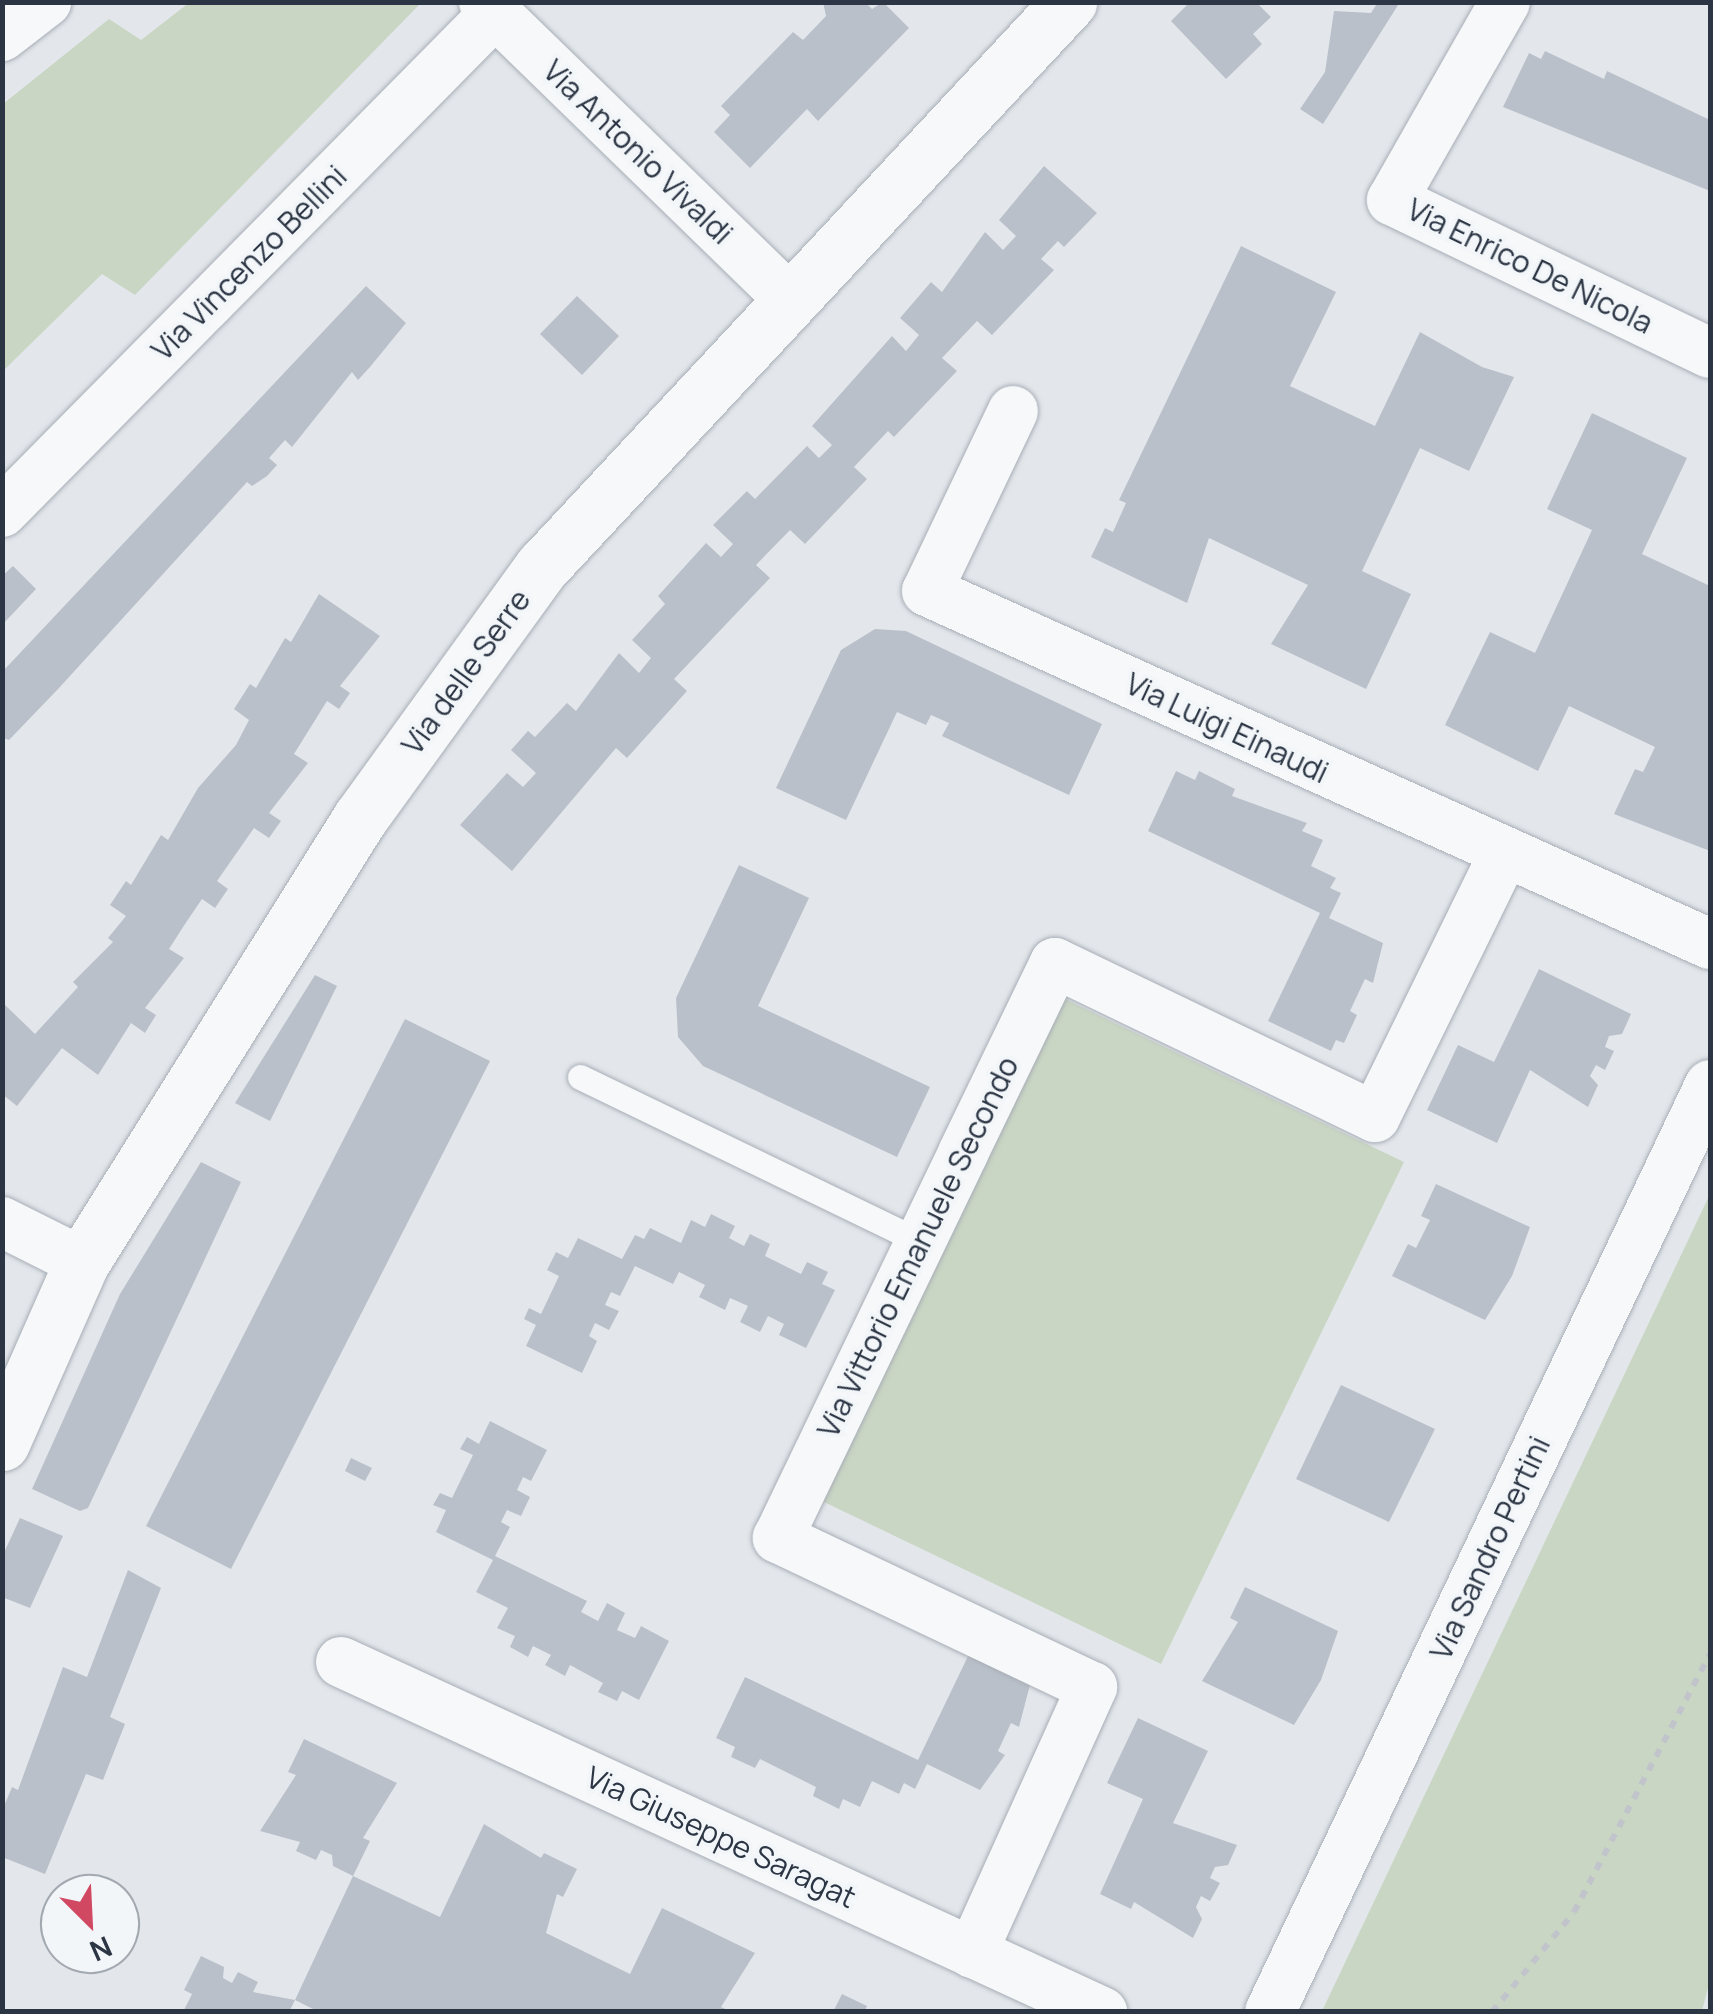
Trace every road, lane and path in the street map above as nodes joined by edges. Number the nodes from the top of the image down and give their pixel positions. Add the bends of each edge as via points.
1 (46, 2) edge
2 (1069, 2) edge
3 (1505, 2) edge
4 (489, 8) edge
5 (2, 36) edge
6 (792, 302) junction
7 (1710, 354) edge
8 (1013, 411) dead end
9 (2, 512) edge
10 (1504, 854) junction
11 (1710, 944) edge
12 (580, 1077) dead end
13 (1710, 1085) edge
14 (2, 1222) edge
15 (920, 1242) junction
16 (82, 1262) junction
17 (2, 1444) edge
18 (1710, 1654) edge
19 (341, 1662) dead end
20 (972, 1953) junction
21 (1102, 2012) edge
22 (1270, 2012) edge
23 (1492, 2012) edge

1 - 5 street
2 - 6 street, Via delle Serre
3 - 7 street, Via Enrico De Nicola via 1392,200
4 - 6 street, Via Antonio Vivaldi
4 - 9 street, Via Vincenzo Bellini
6 - 16 street, Via delle Serre via 542,567 360,818
8 - 10 street, Via Luigi Einaudi via 927,591
10 - 11 street, Via Luigi Einaudi
10 - 15 street, Via Vittorio Emanuele Secondo via 1375,1117 1055,963
12 - 15 lane
13 - 22 street, Via Sandro Pertini
14 - 16 street
15 - 20 street, Via Vittorio Emanuele Secondo via 778,1538 1092,1687
16 - 17 street, Via delle Serre
18 - 23 path via 1574,1912
19 - 20 street, Via Giuseppe Saragat
20 - 21 street, Via Giuseppe Saragat

